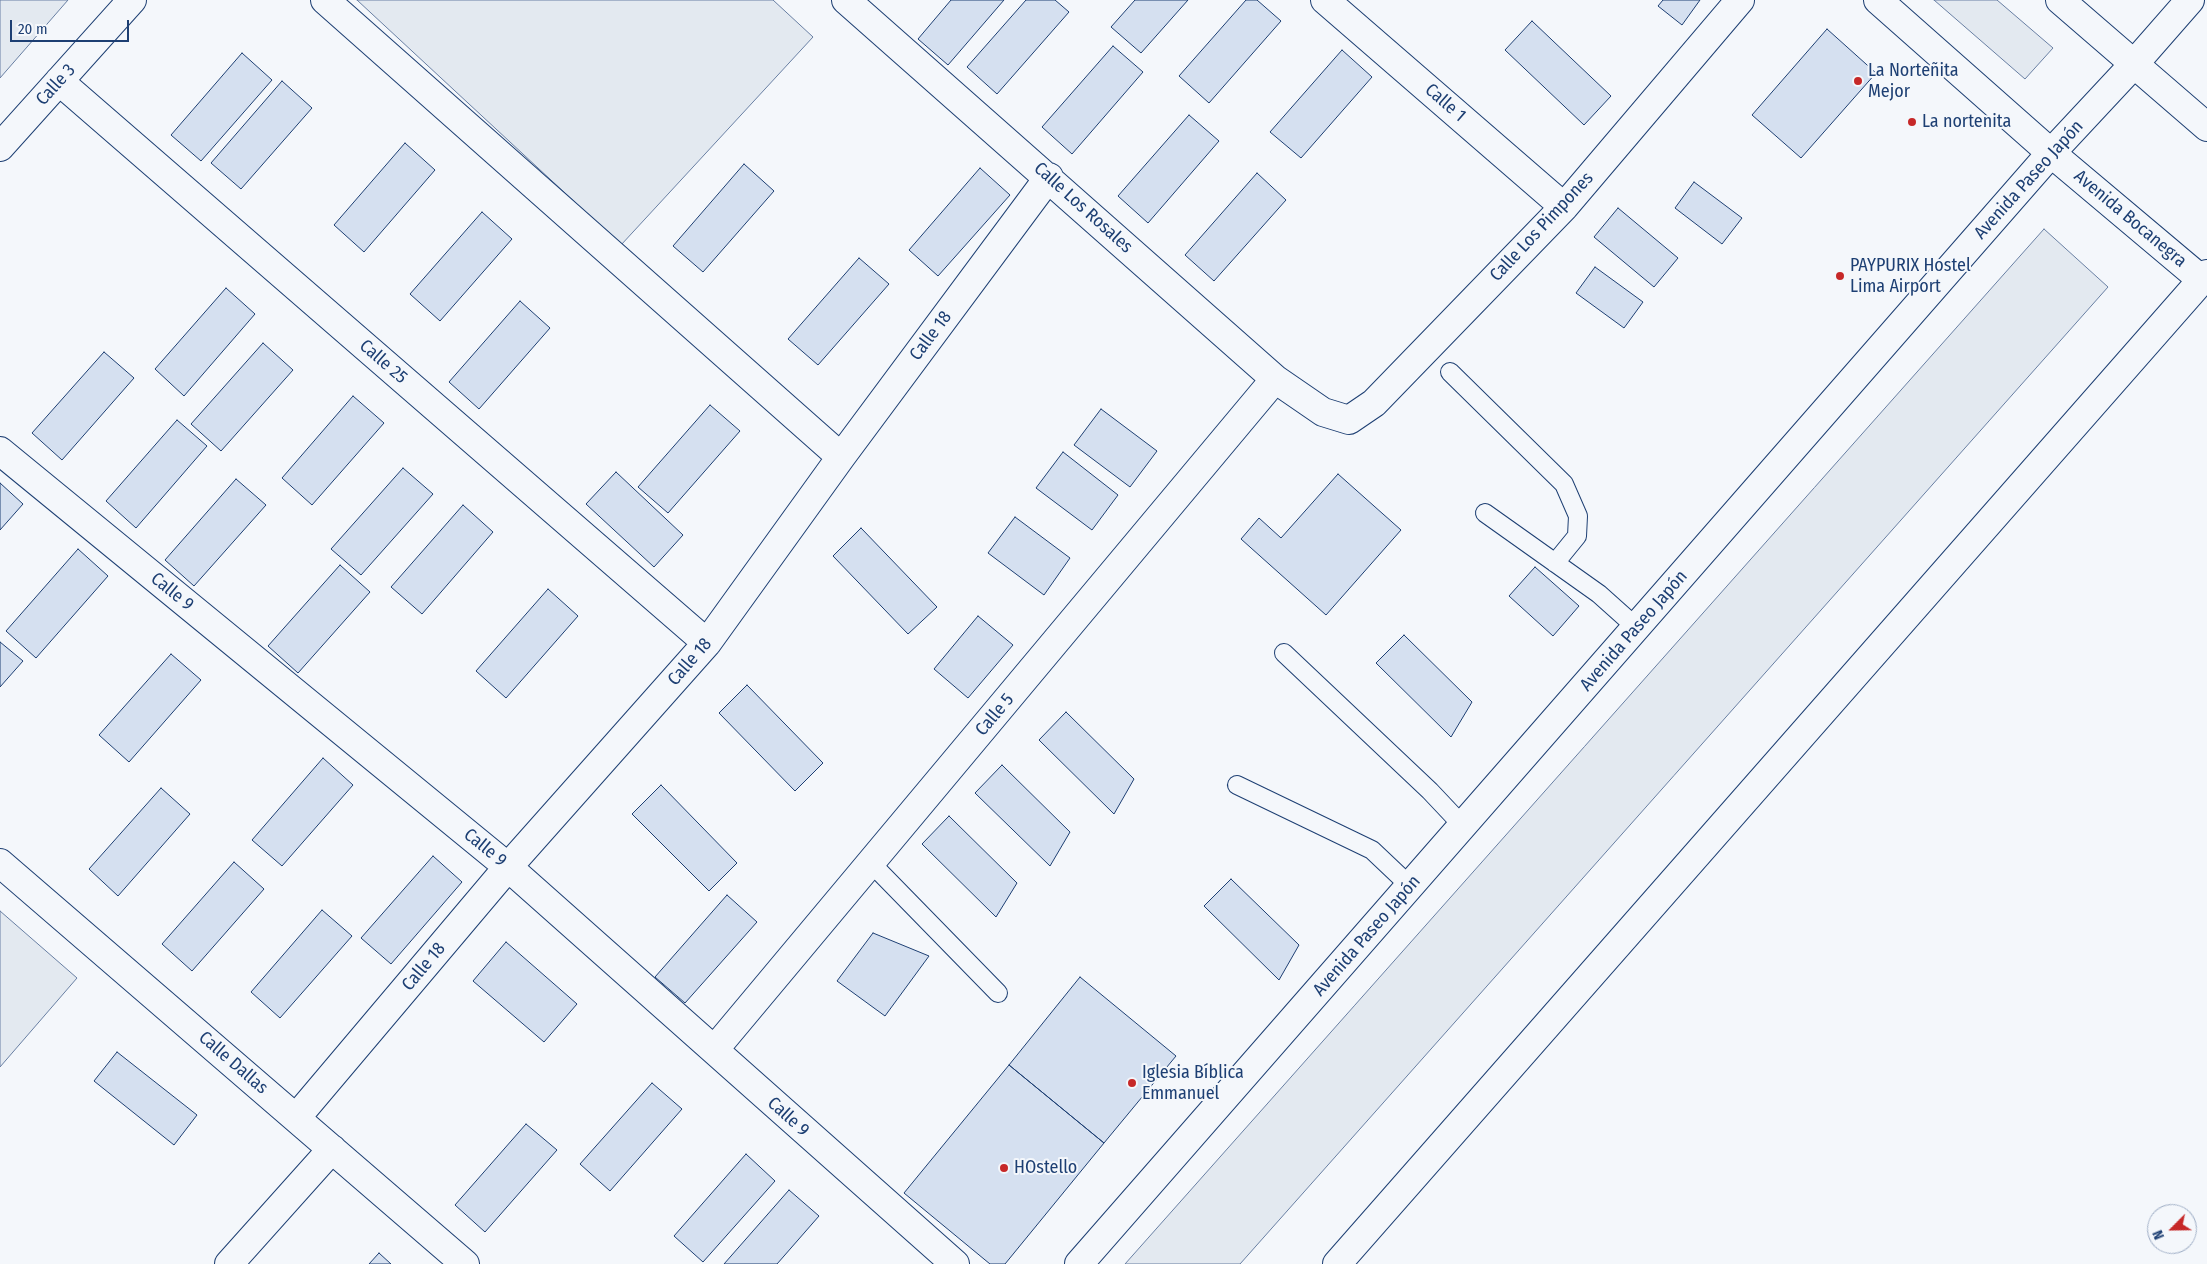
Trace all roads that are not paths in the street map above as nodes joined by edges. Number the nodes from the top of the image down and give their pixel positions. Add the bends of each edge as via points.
1 (132, 0) edge
2 (326, 0) edge
3 (846, 0) edge
4 (1325, 0) edge
5 (1740, 0) edge
6 (1878, 0) edge
7 (2060, 0) edge
8 (2190, 0) edge
9 (2134, 64) junction
10 (59, 81) junction
11 (2207, 127) edge
12 (0, 147) edge
13 (2052, 153) junction
14 (1049, 177) junction
15 (1564, 207) junction
16 (2204, 277) edge
17 (1450, 372) dead end
18 (1275, 379) junction
19 (1323, 412) joint
20 (0, 451) edge
21 (841, 457) junction
22 (1485, 513) dead end
23 (1555, 563) junction
24 (1637, 628) junction
25 (707, 643) junction
26 (1284, 653) dead end
27 (1237, 785) dead end
28 (1463, 826) junction
29 (0, 862) edge
30 (871, 862) junction
31 (508, 868) junction
32 (1410, 886) junction
33 (998, 993) dead end
34 (714, 1050) junction
35 (296, 1118) junction
36 (332, 1149) junction
37 (229, 1264) edge
38 (465, 1264) edge
39 (955, 1264) edge
40 (1079, 1264) edge
41 (1337, 1264) edge

1 - 10 street, Calle 3
2 - 21 street
3 - 14 street, Calle Los Rosales
4 - 15 street, Calle 1
5 - 15 street, Calle Los Pimpones
6 - 13 street, Avenida Bocanegra
7 - 9 street
8 - 9 street, Avenida Paseo Japón
9 - 11 street
9 - 13 street, Avenida Paseo Japón
10 - 12 street, Calle 3
10 - 25 street, Calle 25
13 - 16 street, Avenida Bocanegra
13 - 24 street, Avenida Paseo Japón
14 - 18 street, Calle Los Rosales
14 - 21 street, Calle 18
15 - 19 street, Calle Los Pimpones via 1374,403 1349,420
16 - 41 street
17 - 23 lane via 1564,484 1578,516 1577,536
18 - 19 street, Calle Los Rosales
18 - 30 street, Calle 5
20 - 31 street, Calle 9
21 - 25 street, Calle 18
22 - 23 lane
23 - 24 lane via 1599,594
24 - 28 street, Avenida Paseo Japón
25 - 31 street, Calle 18
26 - 28 lane
27 - 32 lane via 1372,850
28 - 32 street, Avenida Paseo Japón
29 - 35 street, Calle Dallas
30 - 33 lane
30 - 34 street, Calle 5
31 - 34 street, Calle 9
31 - 35 street, Calle 18
32 - 40 street, Avenida Paseo Japón
34 - 39 street, Calle 9
35 - 36 street, Calle Dallas
36 - 37 street
36 - 38 street, Calle Dallas

